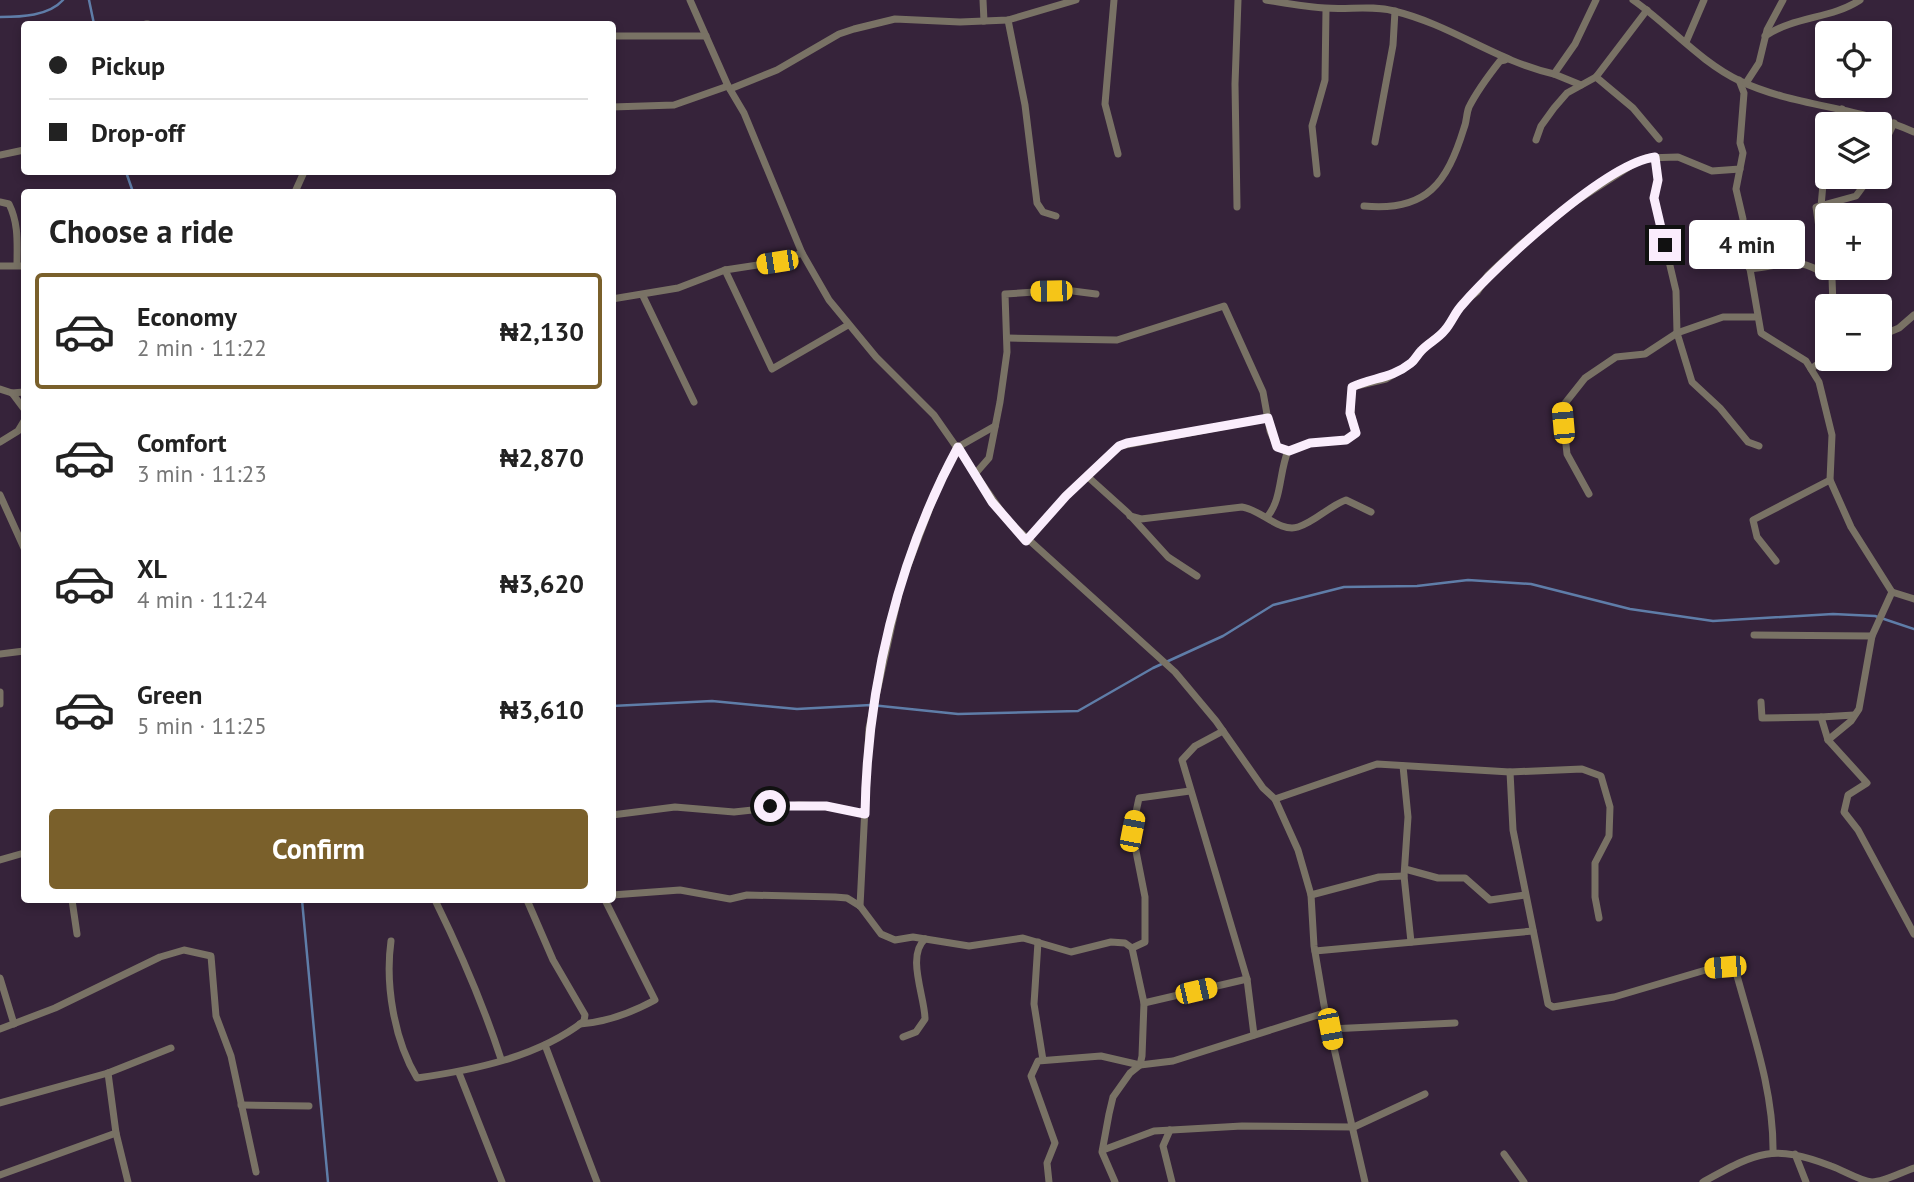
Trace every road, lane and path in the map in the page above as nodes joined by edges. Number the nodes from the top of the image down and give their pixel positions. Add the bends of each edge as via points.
1 (690, 0) edge
2 (983, 0) edge
3 (1076, 0) edge
4 (1114, 0) edge
5 (1238, 0) edge
6 (1266, 0) edge
7 (1596, 0) edge
8 (1633, 0) edge
9 (1704, 0) edge
10 (1783, 0) edge
11 (1860, 0) edge
12 (1064, 2) edge
13 (1326, 9) junction
14 (1647, 10) junction
15 (1395, 11) junction
16 (1008, 20) junction
17 (984, 21) junction
18 (616, 36) edge
19 (706, 36) junction
20 (1765, 36) junction
21 (1686, 42) junction
22 (1505, 60) junction
23 (1554, 74) junction
24 (1596, 77) junction
25 (1742, 82) junction
26 (1581, 85) junction
27 (1755, 87) junction
28 (729, 88) junction
29 (1744, 93) junction
30 (616, 107) edge
31 (1842, 109) junction
32 (1841, 112) edge
33 (1894, 123) junction
34 (1892, 127) edge
35 (1914, 132) edge
36 (1658, 139) dead end
37 (1536, 140) dead end
38 (1375, 142) dead end
39 (21, 151) edge
40 (1118, 154) dead end
41 (0, 155) edge
42 (1655, 157) junction
43 (1740, 169) junction
44 (1317, 174) dead end
45 (1861, 189) edge
46 (0, 202) edge
47 (1832, 203) edge
48 (1364, 206) dead end
49 (1237, 207) dead end
50 (1056, 216) dead end
51 (802, 253) junction
52 (21, 265) edge
53 (0, 266) edge
54 (1750, 269) junction
55 (1815, 269) edge
56 (725, 271) junction
57 (1096, 294) dead end
58 (643, 296) junction
59 (616, 299) edge
60 (1914, 315) edge
61 (1756, 317) junction
62 (848, 325) junction
63 (1892, 331) edge
64 (1676, 333) junction
65 (1007, 338) junction
66 (1815, 366) edge
67 (1811, 369) junction
68 (0, 388) edge
69 (21, 392) edge
70 (12, 393) junction
71 (694, 402) dead end
72 (21, 405) edge
73 (1268, 418) junction
74 (21, 426) edge
75 (995, 426) junction
76 (1, 439) edge
77 (1759, 446) dead end
78 (958, 447) junction
79 (1289, 451) junction
80 (975, 474) junction
81 (1087, 476) junction
82 (1830, 480) junction
83 (1589, 494) dead end
84 (0, 495) edge
85 (1371, 512) dead end
86 (1130, 516) junction
87 (1267, 517) junction
88 (21, 541) edge
89 (1026, 541) junction
90 (1776, 561) dead end
91 (1197, 576) dead end
92 (1892, 592) junction
93 (1914, 599) edge
94 (1754, 635) dead end
95 (1872, 636) junction
96 (21, 651) edge
97 (0, 654) edge
98 (0, 692) edge
99 (1761, 702) dead end
100 (0, 704) edge
101 (1854, 715) junction
102 (1821, 718) junction
103 (1223, 731) junction
104 (1828, 740) junction
105 (1403, 766) junction
106 (1510, 772) junction
107 (1189, 791) junction
108 (1275, 799) junction
109 (616, 814) edge
110 (865, 814) junction
111 (21, 854) edge
112 (0, 860) edge
113 (1405, 873) junction
114 (616, 895) edge
115 (1311, 895) junction
116 (1525, 895) junction
117 (72, 903) edge
118 (436, 903) edge
119 (528, 903) edge
120 (606, 903) edge
121 (860, 906) junction
122 (1599, 918) dead end
123 (1533, 931) junction
124 (77, 934) dead end
125 (1914, 934) edge
126 (925, 939) junction
127 (391, 941) dead end
128 (1038, 942) junction
129 (1411, 942) junction
130 (1132, 948) junction
131 (1315, 951) junction
132 (0, 978) edge
133 (1247, 979) junction
134 (1144, 1003) junction
135 (1326, 1012) junction
136 (1455, 1023) dead end
137 (14, 1024) junction
138 (579, 1024) junction
139 (0, 1029) edge
140 (1330, 1029) junction
141 (1254, 1035) junction
142 (903, 1037) dead end
143 (545, 1045) junction
144 (171, 1048) dead end
145 (501, 1059) junction
146 (1043, 1060) junction
147 (1140, 1065) junction
148 (108, 1073) junction
149 (459, 1073) junction
150 (1425, 1094) dead end
151 (0, 1102) edge
152 (241, 1105) junction
153 (309, 1106) dead end
154 (1354, 1127) junction
155 (1170, 1130) junction
156 (116, 1133) junction
157 (1103, 1150) junction
158 (1773, 1153) junction
159 (1504, 1154) dead end
160 (1795, 1154) junction
161 (1914, 1168) edge
162 (256, 1171) dead end
163 (0, 1175) edge
164 (1712, 1180) edge
165 (128, 1182) edge
166 (502, 1182) edge
167 (597, 1182) edge
168 (1049, 1182) edge
169 (1115, 1182) edge
170 (1172, 1182) edge
171 (1364, 1182) edge
172 (1524, 1182) edge
173 (1703, 1182) edge
174 (1806, 1182) edge

1 - 19 street
2 - 17 street
3 - 12 street
4 - 40 street via 1105,104
5 - 49 street
6 - 13 street
7 - 23 street
8 - 14 street
9 - 21 street
10 - 20 street
11 - 20 street via 1830,14 1789,22
12 - 16 street
13 - 15 street
13 - 44 street via 1325,80 1312,126
14 - 21 street
14 - 24 street
15 - 22 street via 1456,32
15 - 38 street via 1394,45
16 - 17 street
16 - 50 street via 1026,104 1037,203 1043,212
17 - 28 street via 895,19 855,29 777,70
18 - 19 street
19 - 28 street
20 - 25 street via 1759,63
21 - 25 street
22 - 23 street
22 - 48 street via 1491,72 1470,105 1436,189 1392,207
23 - 26 street
24 - 26 street
24 - 36 street via 1633,108
25 - 27 street
25 - 29 street
26 - 37 street via 1554,108
27 - 29 street
27 - 31 street
28 - 30 street via 674,105
28 - 51 street via 744,113
29 - 43 street
31 - 32 street
31 - 33 street
33 - 34 street
33 - 35 street
39 - 41 street
42 - 43 street via 1678,157 1712,171
42 - 64 street via 1658,180 1654,198 1676,291
42 - 79 street via 1634,163 1604,182 1520,245 1413,362 1386,379 1352,387 1350,413 1356,433 1351,438 1310,443
43 - 54 street via 1736,190 1743,219 1742,258
45 - 47 street via 1856,196
46 - 52 street via 12,210
51 - 56 street
51 - 62 street
52 - 53 street
54 - 55 street via 1796,261
54 - 61 street
56 - 58 street
56 - 62 street via 772,369
57 - 65 street via 1065,290 1005,294
58 - 59 street
58 - 71 street
60 - 63 street
61 - 64 street via 1723,317
61 - 67 street via 1761,333 1798,355
62 - 78 street via 925,405
64 - 77 street via 1692,382 1748,442
64 - 83 street via 1645,354 1615,357 1585,378 1562,407 1567,454
65 - 73 street via 1117,340 1224,306 1263,391
65 - 75 street
66 - 67 street
67 - 82 street via 1830,419
68 - 70 street
69 - 70 street
70 - 72 street
73 - 79 street via 1277,447
73 - 81 street via 1127,443
74 - 76 street
75 - 78 street
75 - 80 street via 989,458
78 - 80 street
78 - 110 street via 942,476 901,584 869,728
79 - 87 street via 1276,505
80 - 89 street
81 - 86 street
81 - 89 street
82 - 90 street via 1753,520 1757,537
82 - 92 street via 1851,527
84 - 88 street
85 - 87 street via 1346,500 1296,528
86 - 87 street via 1141,519 1242,507
86 - 91 street via 1168,557
89 - 103 street via 1175,672
92 - 93 street
92 - 95 street
94 - 95 street
95 - 101 street via 1859,709
96 - 97 street
98 - 100 street
99 - 102 street via 1762,718
101 - 102 street
101 - 104 street
102 - 104 street
103 - 107 street via 1195,746 1182,760
103 - 108 street
104 - 125 street via 1867,783 1848,795 1844,812
105 - 106 street
105 - 108 street via 1367,765
105 - 113 street via 1408,817
106 - 116 street via 1513,830
106 - 122 street via 1582,769 1601,776 1610,807 1609,836 1595,863
107 - 130 street via 1139,797 1132,831 1144,897 1145,942
107 - 133 street
108 - 115 street via 1298,850
109 - 110 street via 675,807 734,812 799,805
110 - 121 street
111 - 112 street
113 - 115 street
113 - 116 street via 1465,878 1490,900
113 - 129 street
114 - 121 street via 680,890 730,900 760,895 835,897
115 - 131 street
116 - 123 street
117 - 124 street
118 - 145 street via 482,1002
119 - 138 street via 553,960 585,1015
120 - 138 street via 655,1000 600,1022
121 - 126 street via 888,938
123 - 129 street
123 - 158 street via 1550,1006 1614,997 1709,969 1725,967 1736,972 1774,1124
126 - 128 street via 969,946 1016,938
126 - 142 street via 917,960 925,1019 916,1032
127 - 149 street via 388,963 408,1063 417,1078
128 - 130 street via 1070,952 1111,942
128 - 146 street via 1034,1004
129 - 131 street
130 - 134 street
131 - 135 street
132 - 137 street
133 - 134 street
133 - 141 street
134 - 147 street
135 - 140 street
135 - 141 street
136 - 140 street
137 - 139 street
137 - 152 street via 160,957 184,950 211,957 216,1016 231,1056
138 - 143 street
140 - 154 street
141 - 147 street via 1173,1061
143 - 145 street
143 - 167 street
144 - 148 street
145 - 149 street
146 - 147 street via 1115,1057
146 - 168 street via 1035,1063 1031,1076 1055,1143 1047,1164
147 - 157 street via 1113,1097
148 - 151 street
148 - 156 street
149 - 166 street
150 - 154 street
152 - 153 street
152 - 162 street
154 - 155 street
154 - 171 street
155 - 157 street via 1154,1131
155 - 170 street via 1163,1146
156 - 163 street
156 - 165 street
157 - 169 street via 1103,1160
158 - 160 street
158 - 164 street via 1745,1158
159 - 172 street
160 - 161 street via 1872,1182
160 - 174 street
164 - 173 street

